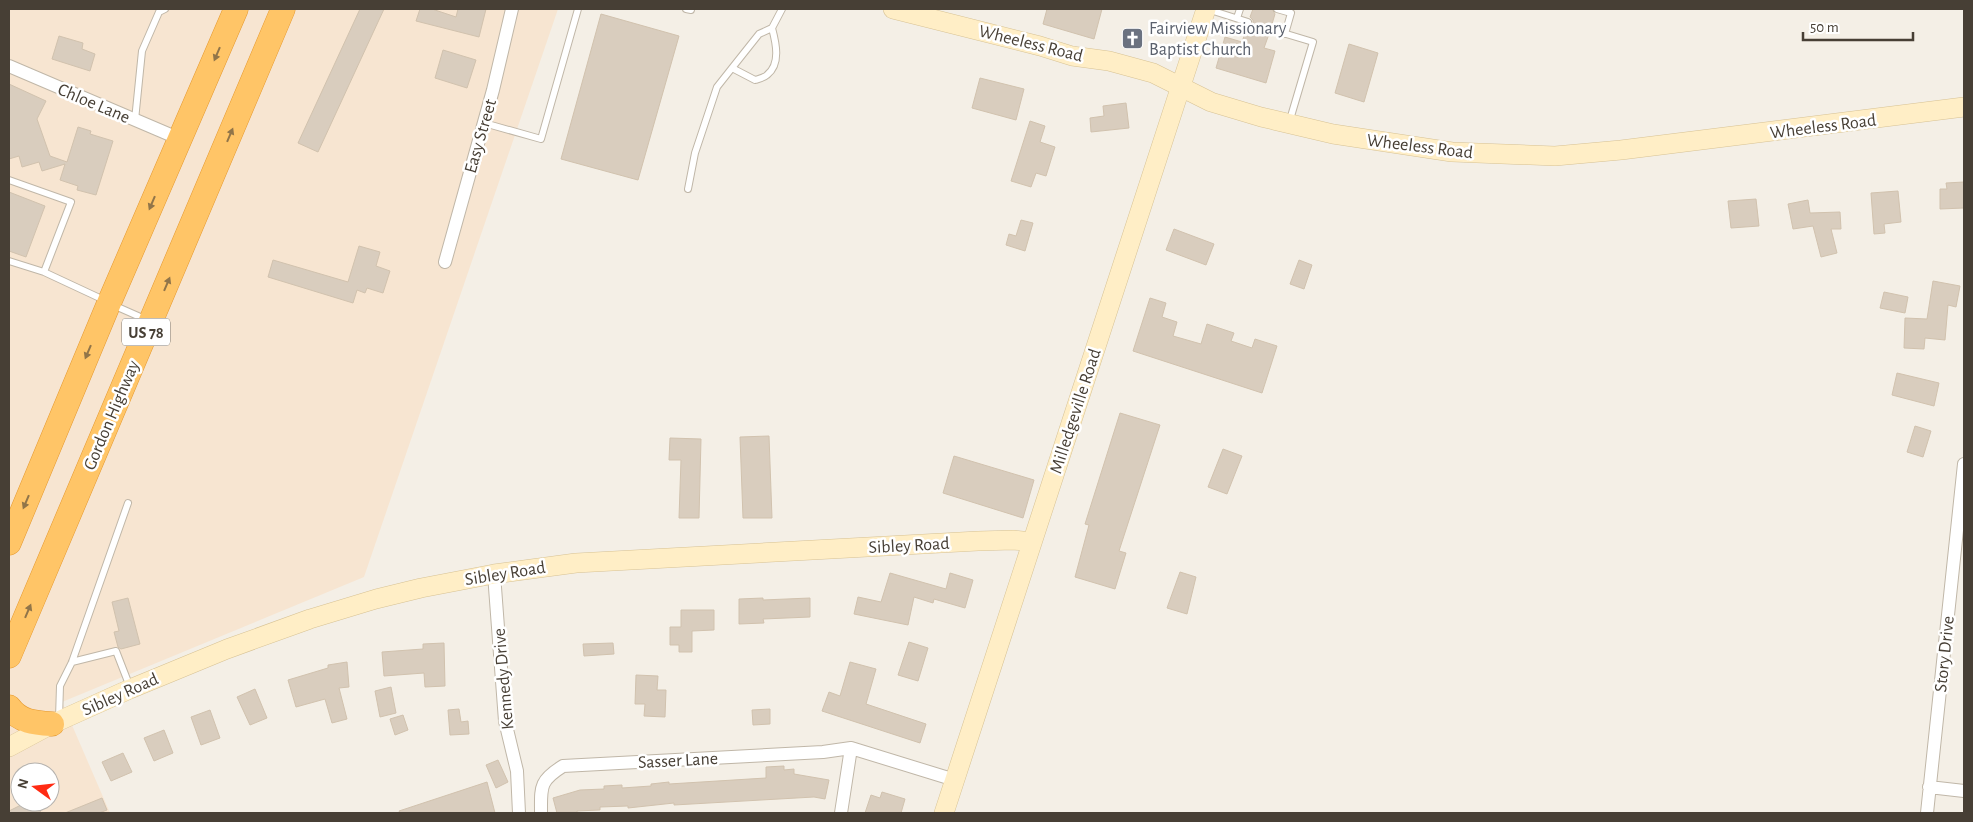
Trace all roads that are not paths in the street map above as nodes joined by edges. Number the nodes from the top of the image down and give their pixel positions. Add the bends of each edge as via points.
1 (165, 9) edge
2 (283, 9) edge
3 (512, 9) edge
4 (578, 9) edge
5 (686, 9) edge
6 (691, 9) edge
7 (782, 9) edge
8 (893, 9) edge
9 (1206, 9) edge
10 (1240, 9) edge
11 (1277, 9) edge
12 (232, 11) edge
13 (1237, 18) junction
14 (1248, 22) dead end
15 (772, 28) junction
16 (1270, 29) dead end
17 (1285, 34) junction
18 (9, 66) edge
19 (732, 68) junction
20 (1181, 87) junction
21 (1964, 107) edge
22 (135, 120) junction
23 (484, 123) junction
24 (1289, 124) junction
25 (180, 139) junction
26 (9, 180) edge
27 (688, 189) dead end
28 (9, 261) edge
29 (445, 262) dead end
30 (44, 272) junction
31 (109, 303) junction
32 (150, 322) junction
33 (1964, 464) edge
34 (128, 503) dead end
35 (1032, 542) junction
36 (9, 543) edge
37 (494, 574) junction
38 (9, 656) edge
39 (72, 662) junction
40 (130, 689) junction
41 (9, 706) edge
42 (56, 723) junction
43 (9, 747) edge
44 (850, 748) junction
45 (955, 780) junction
46 (1929, 787) junction
47 (1964, 791) edge
48 (519, 813) edge
49 (541, 813) edge
50 (841, 813) edge
51 (944, 813) edge
52 (1927, 813) edge

1 - 22 lane via 159,12 142,52
32 -> 2 highway, Gordon Highway / US 78
3 - 23 street, Easy Street
4 - 23 lane via 541,139
5 - 6 lane
7 - 15 lane
8 - 20 street, Wheeless Road via 1072,56 1109,61 1153,73
9 - 13 lane
9 - 20 street, Milledgeville Road
10 - 13 lane
11 - 17 lane via 1291,13
12 -> 25 highway, US 78
13 - 14 lane
15 - 19 lane via 759,34
15 - 19 lane via 778,48 774,65 766,76 755,80
16 - 17 lane
17 - 24 lane via 1313,42
18 - 22 street, Chloe Lane
19 - 27 lane via 717,87 695,153
20 - 24 street, Wheeless Road via 1211,102
20 - 35 street, Milledgeville Road
21 - 24 street, Wheeless Road via 1555,156 1433,150
22 - 25 street, Chloe Lane
23 - 29 street, Easy Street
25 -> 31 highway, US 78
26 - 30 lane via 71,202
28 - 30 lane
30 - 31 lane
31 - 32 lane
31 -> 36 highway, US 78
38 -> 32 highway, Gordon Highway / US 78
33 - 46 street, Story Drive
34 - 39 lane
35 - 37 street, Sibley Road via 978,541 586,562
35 - 45 street, Milledgeville Road
37 - 40 street, Sibley Road via 376,599 310,618
37 - 48 street, Kennedy Drive via 505,722 517,771
39 - 40 lane via 116,651
39 - 42 lane via 60,686
40 - 42 street, Sibley Road
41 - 42 highway via 14,714 28,722
42 - 43 street, Sibley Road
44 - 45 street, Sasser Lane
44 - 49 street, Sasser Lane via 813,753 563,766 548,775 541,789
44 - 50 street
45 - 51 street, Milledgeville Road
46 - 47 street
46 - 52 street, Story Drive

